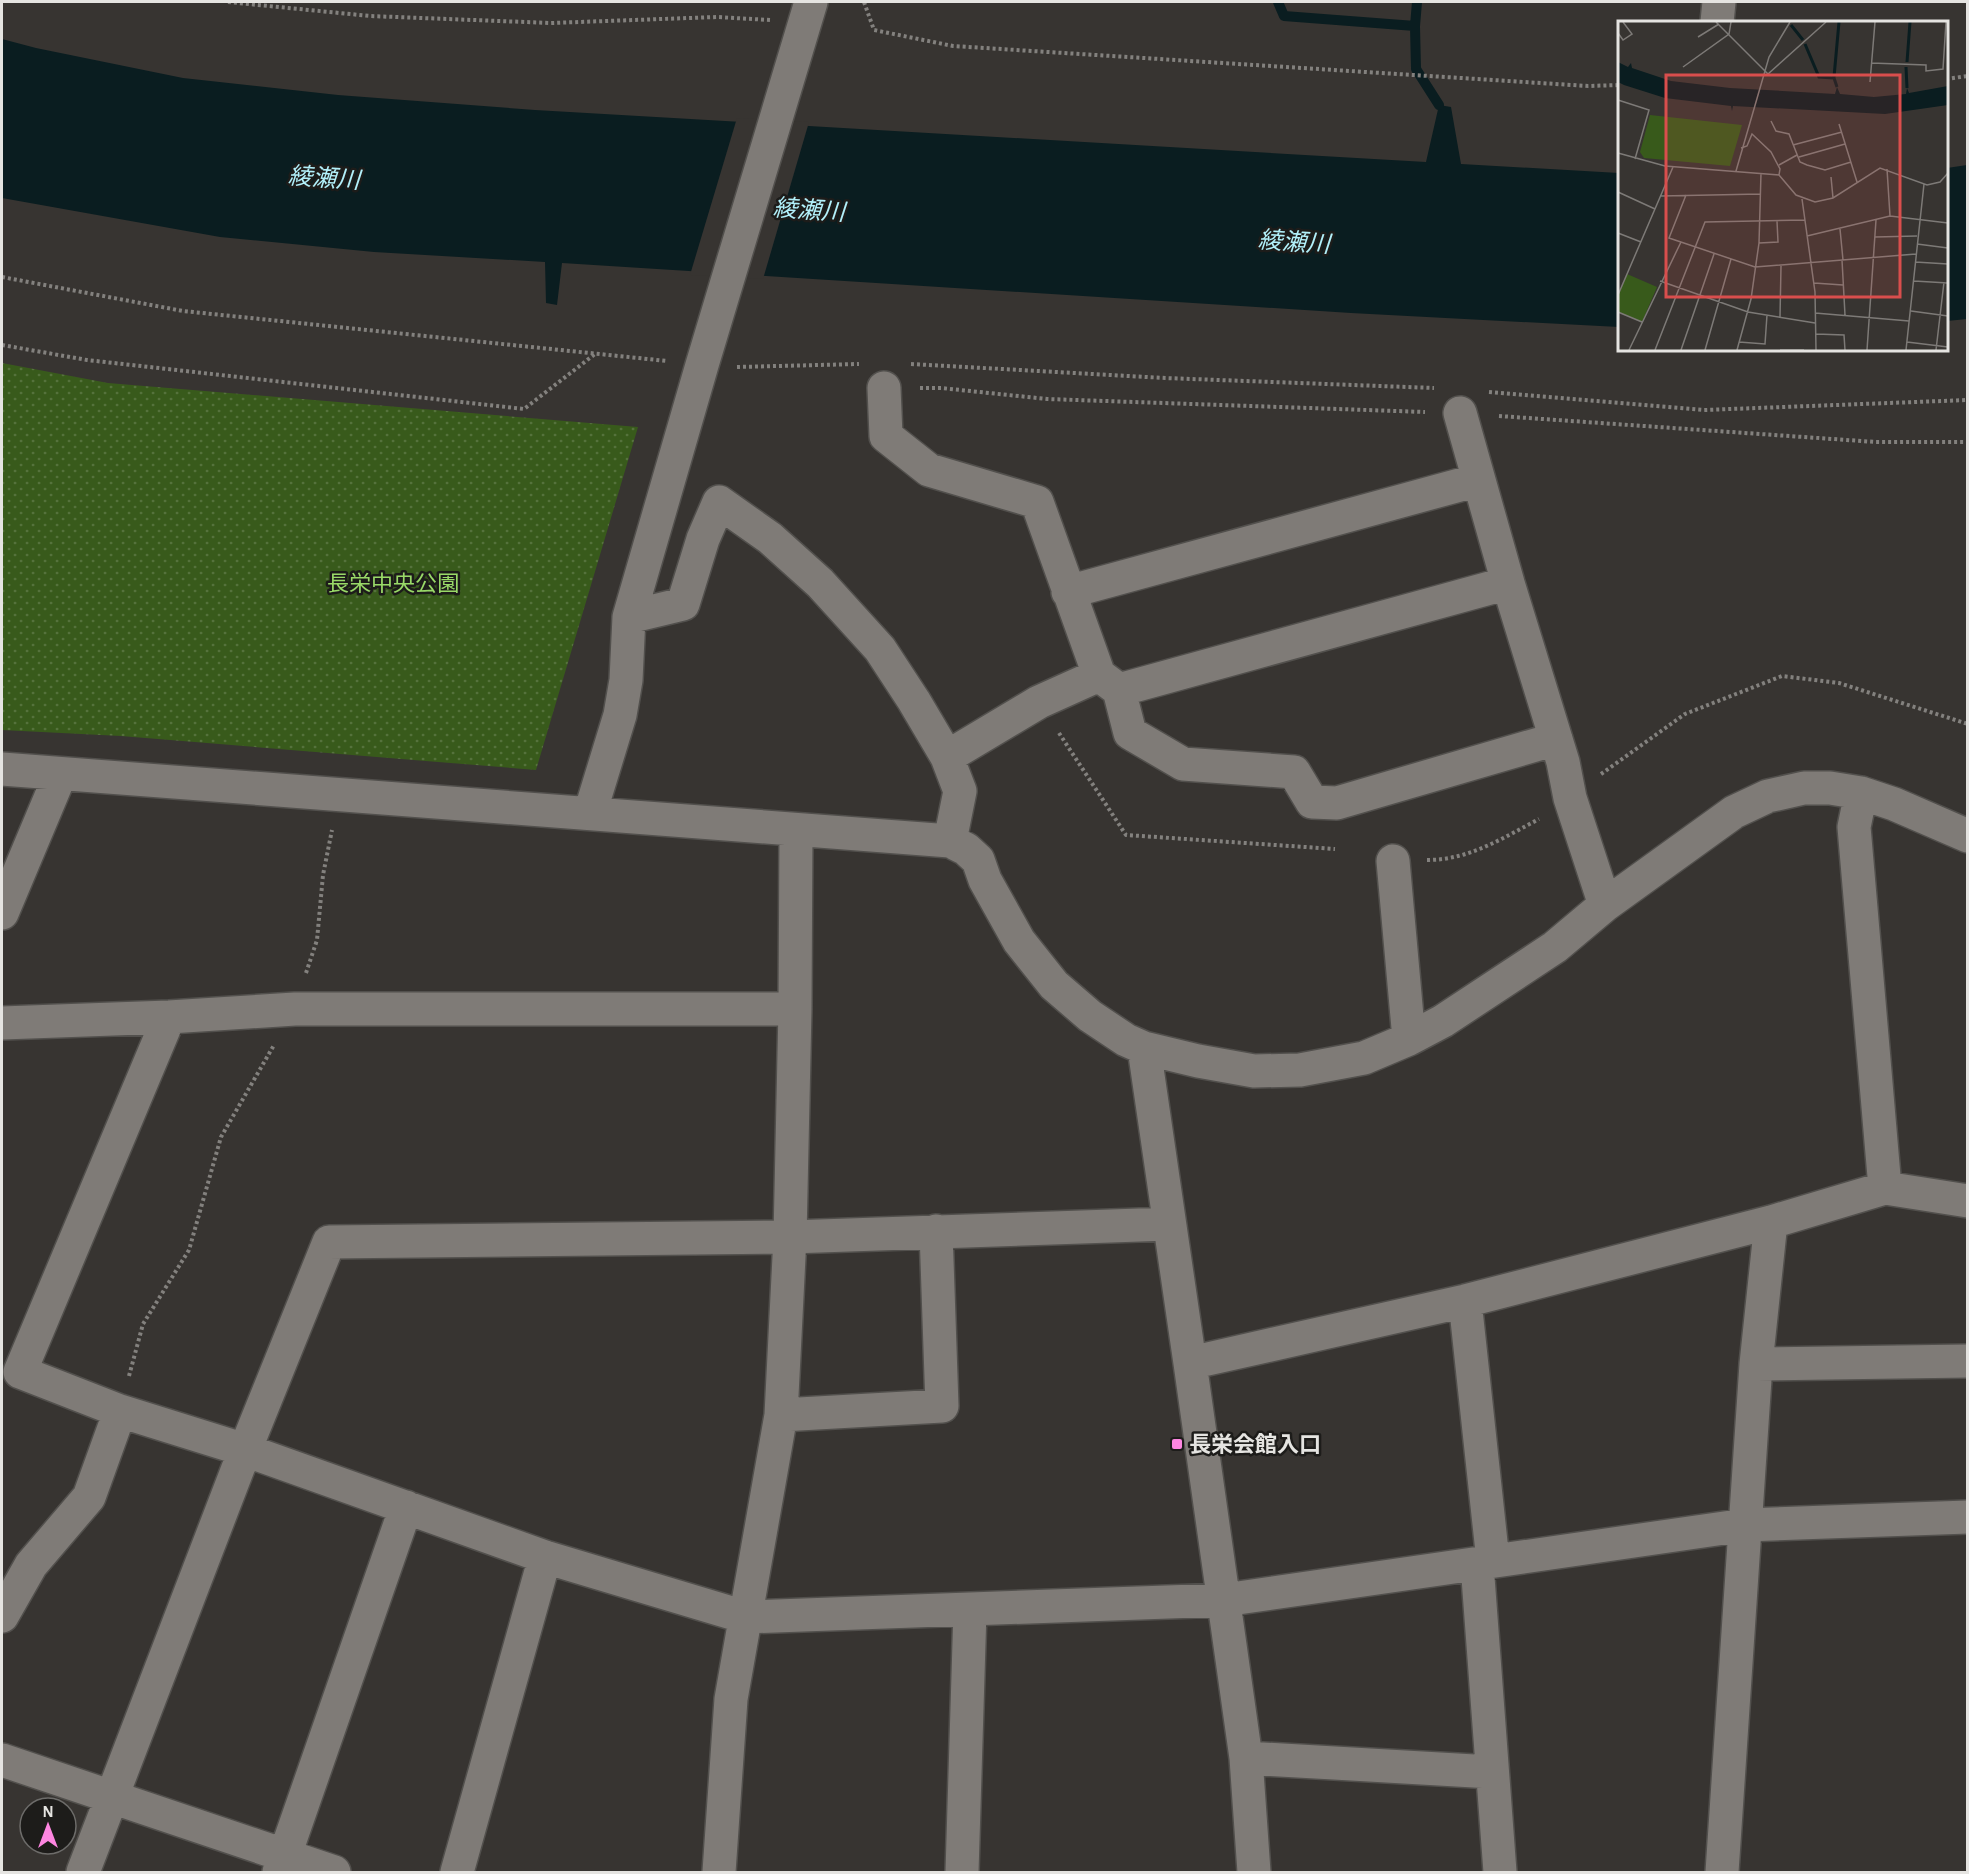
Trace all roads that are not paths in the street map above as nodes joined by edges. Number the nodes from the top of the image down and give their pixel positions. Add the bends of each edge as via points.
1 (1719, 2) edge
2 (1717, 21) edge
3 (804, 24) edge
4 (884, 388) dead end
5 (1460, 413) dead end
6 (1478, 480) junction
7 (1508, 583) junction
8 (1068, 592) junction
9 (629, 617) junction
10 (1109, 682) junction
11 (1556, 739) junction
12 (946, 757) junction
13 (2, 770) edge
14 (60, 775) junction
15 (1861, 793) junction
16 (590, 813) junction
17 (796, 830) junction
18 (1968, 836) edge
19 (950, 842) junction
20 (1393, 861) road end
21 (1605, 905) junction
22 (2, 913) edge
23 (795, 1009) junction
24 (169, 1017) junction
25 (2, 1023) edge
26 (1409, 1039) junction
27 (1144, 1048) junction
28 (1885, 1188) junction
29 (1968, 1201) edge
30 (1771, 1222) junction
31 (1169, 1224) junction
32 (936, 1231) junction
33 (790, 1237) junction
34 (1465, 1301) junction
35 (1968, 1361) edge
36 (1190, 1363) junction
37 (1756, 1364) junction
38 (120, 1411) junction
39 (781, 1415) junction
40 (245, 1450) junction
41 (406, 1507) junction
42 (1968, 1517) edge
43 (1745, 1525) junction
44 (545, 1557) junction
45 (1485, 1563) junction
46 (1224, 1600) junction
47 (970, 1610) junction
48 (2, 1616) edge
49 (746, 1617) junction
50 (1246, 1758) junction
51 (2, 1760) edge
52 (1492, 1772) junction
53 (112, 1796) junction
54 (282, 1864) edge
55 (83, 1872) edge
56 (334, 1872) edge
57 (457, 1872) edge
58 (719, 1872) edge
59 (962, 1872) edge
60 (1254, 1872) edge
61 (1500, 1872) edge
62 (1722, 1872) edge

1 - 2 street
3 - 9 street
4 - 8 street via 886,436 929,470 1036,502
5 - 6 street
6 - 7 street
6 - 8 street
7 - 10 street
7 - 11 street
8 - 10 street
9 - 12 street via 683,604 719,502 770,538 820,583 880,649
9 - 16 street via 620,715
10 - 11 street via 1130,733 1183,764 1294,772 1311,802 1337,803
10 - 12 street via 1039,702
11 - 21 street via 1570,798
12 - 19 street via 960,791
13 - 14 street
14 - 16 street
14 - 22 street
15 - 18 street
15 - 21 street via 1804,788 1768,796 1734,812
15 - 28 street via 1854,827
16 - 17 street
17 - 19 street
17 - 23 street
19 - 27 street via 978,860 1019,941 1054,985 1090,1016
20 - 26 street
21 - 26 street via 1555,947
23 - 24 street via 294,1009
23 - 33 street
24 - 25 street
24 - 38 street via 20,1372
26 - 27 street via 1364,1058 1300,1070 1254,1071
27 - 31 street
28 - 29 street
28 - 30 street
30 - 34 street
30 - 37 street
31 - 32 street
31 - 36 street
32 - 33 street
32 - 39 street via 942,1407
33 - 39 street
33 - 40 street via 329,1242
34 - 36 street
34 - 45 street
35 - 37 street
36 - 46 street
37 - 43 street
38 - 40 street
38 - 48 street via 89,1497 31,1565
39 - 49 street
40 - 41 street
40 - 53 street
41 - 44 street
41 - 54 street
42 - 43 street
43 - 45 street
43 - 62 street
44 - 49 street
44 - 57 street
45 - 46 street
45 - 52 street
46 - 47 street
46 - 50 street
47 - 49 street
47 - 59 street
49 - 58 street via 731,1699
50 - 52 street
50 - 60 street
51 - 53 street
52 - 61 street
53 - 54 street
53 - 55 street
54 - 56 street

